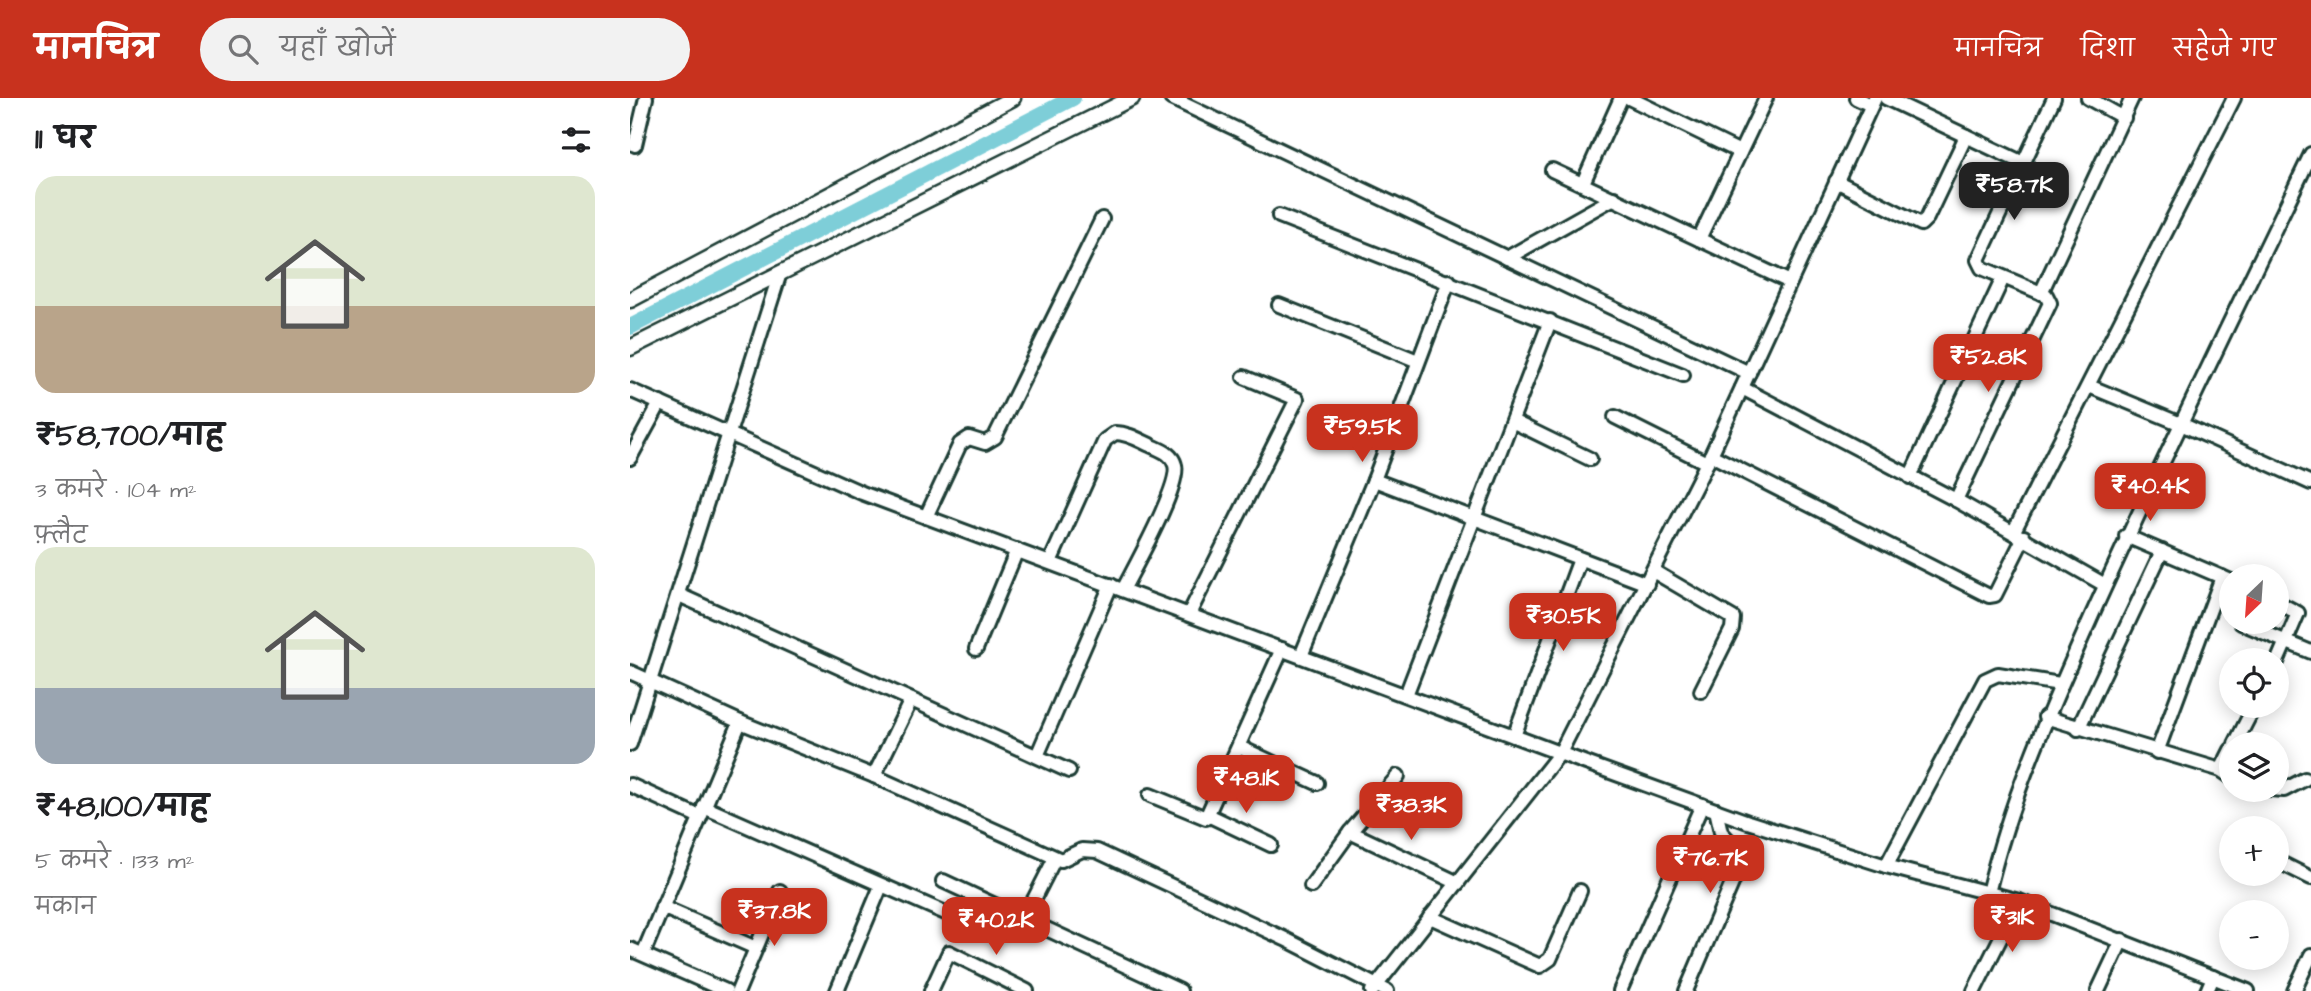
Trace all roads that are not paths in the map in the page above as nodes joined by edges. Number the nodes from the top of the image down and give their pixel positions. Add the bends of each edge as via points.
1 (646, 98) edge
2 (1013, 98) edge
3 (1132, 98) edge
4 (1171, 98) edge
5 (1621, 98) edge
6 (1629, 98) edge
7 (1766, 98) edge
8 (1856, 98) edge
9 (1886, 98) edge
10 (2054, 98) edge
11 (2088, 98) edge
12 (2132, 98) edge
13 (2234, 98) edge
14 (1873, 102) edge
15 (2123, 118) junction
16 (1966, 136) junction
17 (635, 145) dead end
18 (1740, 152) junction
19 (2311, 155) edge
20 (2023, 163) junction
21 (1552, 170) dead end
22 (1836, 181) junction
23 (1583, 183) junction
24 (1614, 198) junction
25 (1279, 216) dead end
26 (1102, 219) dead end
27 (1699, 239) junction
28 (1507, 258) junction
29 (780, 273) junction
30 (2003, 278) junction
31 (1449, 281) junction
32 (1790, 282) junction
33 (2041, 293) junction
34 (630, 300) edge
35 (1279, 305) dead end
36 (1550, 321) junction
37 (630, 348) edge
38 (1418, 362) junction
39 (1749, 373) junction
40 (1683, 375) dead end
41 (1244, 377) dead end
42 (2089, 386) junction
43 (1742, 388) junction
44 (630, 390) edge
45 (660, 403) junction
46 (1615, 417) dead end
47 (1512, 421) junction
48 (2181, 424) junction
49 (728, 433) junction
50 (630, 458) edge
51 (1590, 459) dead end
52 (1709, 459) junction
53 (1910, 477) junction
54 (1374, 480) junction
55 (2311, 483) edge
56 (1956, 500) junction
57 (926, 517) junction
58 (1475, 519) junction
59 (2019, 534) junction
60 (2126, 536) junction
61 (1017, 550) junction
62 (2162, 551) junction
63 (1580, 559) junction
64 (1050, 562) junction
65 (1653, 571) junction
66 (2219, 576) edge
67 (1647, 584) junction
68 (2105, 585) junction
69 (1117, 588) junction
70 (679, 596) junction
71 (2219, 599) edge
72 (2289, 607) edge
73 (1189, 614) junction
74 (2268, 634) edge
75 (2289, 634) edge
76 (2289, 634) edge
77 (2286, 641) junction
78 (2283, 648) edge
79 (976, 649) dead end
80 (1282, 649) junction
81 (2311, 652) edge
82 (1301, 656) junction
83 (630, 672) edge
84 (651, 682) junction
85 (2060, 684) junction
86 (1701, 691) dead end
87 (1406, 695) junction
88 (911, 700) junction
89 (2045, 717) junction
90 (740, 722) junction
91 (2078, 729) junction
92 (1514, 736) junction
93 (630, 744) edge
94 (1239, 747) junction
95 (2157, 751) junction
96 (1560, 753) junction
97 (1037, 757) junction
98 (2311, 766) edge
99 (1069, 771) dead end
100 (2219, 771) edge
101 (874, 776) junction
102 (1398, 776) dead end
103 (2308, 780) edge
104 (1317, 783) dead end
105 (630, 785) edge
106 (2289, 788) edge
107 (1150, 795) dead end
108 (1702, 805) junction
109 (1716, 810) junction
110 (702, 812) junction
111 (1208, 815) junction
112 (1350, 832) junction
113 (1270, 845) dead end
114 (1055, 858) junction
115 (1886, 866) junction
116 (2289, 867) edge
117 (2311, 878) edge
118 (943, 881) dead end
119 (1458, 883) junction
120 (881, 886) junction
121 (1311, 886) dead end
122 (780, 891) dead end
123 (1580, 891) dead end
124 (1988, 893) junction
125 (2019, 901) junction
126 (662, 907) junction
127 (950, 915) dead end
128 (1430, 917) junction
129 (1024, 919) junction
130 (2122, 940) junction
131 (756, 948) junction
132 (630, 949) edge
133 (643, 954) junction
134 (2311, 955) edge
135 (2213, 977) junction
136 (1378, 989) edge
137 (1173, 990) edge
138 (726, 991) edge
139 (738, 991) edge
140 (837, 991) edge
141 (931, 991) edge
142 (1027, 991) edge
143 (1620, 991) edge
144 (1686, 991) edge
145 (1974, 991) edge
146 (2098, 991) edge
147 (2207, 991) edge
148 (2248, 991) edge
149 (2294, 991) edge

1 - 17 street
2 - 34 street
3 - 29 street
4 - 28 street
5 - 23 street
6 - 18 street
7 - 18 street
8 - 14 street
9 - 16 street
10 - 20 street
11 - 15 street
12 - 15 street
13 - 42 street
14 - 22 street
15 - 33 street
16 - 20 street
16 - 22 street via 1921,224
18 - 27 street
19 - 48 street
20 - 30 street via 1978,260 1982,268
21 - 23 street
22 - 32 street
23 - 24 street
24 - 27 street
24 - 28 street
25 - 31 street
26 - 57 street via 995,437 985,443 969,438 960,444
27 - 32 street
28 - 39 street
29 - 37 street
29 - 49 street
30 - 33 street
30 - 53 street
31 - 36 street
31 - 38 street
32 - 39 street
33 - 56 street via 2050,303
35 - 38 street
36 - 40 street
36 - 47 street
38 - 54 street
39 - 43 street
41 - 73 street via 1297,399
42 - 48 street
42 - 59 street
43 - 52 street
43 - 53 street
44 - 45 street
45 - 49 street
45 - 50 street
46 - 52 street
47 - 51 street
47 - 58 street
48 - 55 street
48 - 60 street
49 - 57 street
49 - 70 street
52 - 59 street via 1989,596 1994,596
52 - 65 street
53 - 56 street
54 - 58 street
54 - 82 street
56 - 59 street
57 - 61 street
58 - 63 street
58 - 87 street
59 - 68 street
60 - 62 street
60 - 68 street
61 - 64 street
61 - 79 street
62 - 66 street
62 - 91 street
63 - 67 street
63 - 92 street
64 - 69 street
64 - 69 street via 1105,440 1115,433 1132,437 1172,458 1176,474
65 - 67 street
65 - 86 street via 1733,618 1732,629
67 - 96 street
68 - 85 street
69 - 73 street
69 - 97 street
70 - 84 street
70 - 88 street
71 - 95 street
72 - 75 street via 2298,612
73 - 80 street
74 - 77 street
76 - 77 street
77 - 78 street
77 - 81 street
80 - 82 street
80 - 94 street
82 - 87 street
83 - 84 street
84 - 90 street
84 - 93 street
85 - 89 street
85 - 115 street via 1998,674 1985,680
87 - 92 street
88 - 97 street
88 - 101 street
89 - 91 street
89 - 124 street via 2008,813
90 - 101 street
90 - 110 street
91 - 95 street
92 - 96 street
94 - 104 street
94 - 111 street
95 - 100 street
96 - 108 street
96 - 119 street
97 - 99 street
98 - 103 street
101 - 114 street
102 - 112 street
103 - 106 street
105 - 110 street
107 - 111 street via 1200,818
108 - 109 street
108 - 143 street
109 - 115 street
109 - 144 street via 1717,824 1742,860
110 - 120 street
110 - 126 street
111 - 113 street
112 - 119 street
112 - 121 street
114 - 129 street
114 - 136 street via 1097,851 1285,939
115 - 124 street
116 - 117 street
118 - 129 street
119 - 128 street
120 - 127 street
120 - 140 street
122 - 131 street
123 - 128 street via 1550,959 1540,965
124 - 125 street
125 - 130 street
125 - 145 street
126 - 131 street
126 - 133 street
128 - 136 street
129 - 137 street
130 - 135 street
130 - 146 street
131 - 139 street
132 - 133 street
133 - 138 street
134 - 149 street
135 - 147 street
135 - 148 street
141 - 142 street via 949,952

